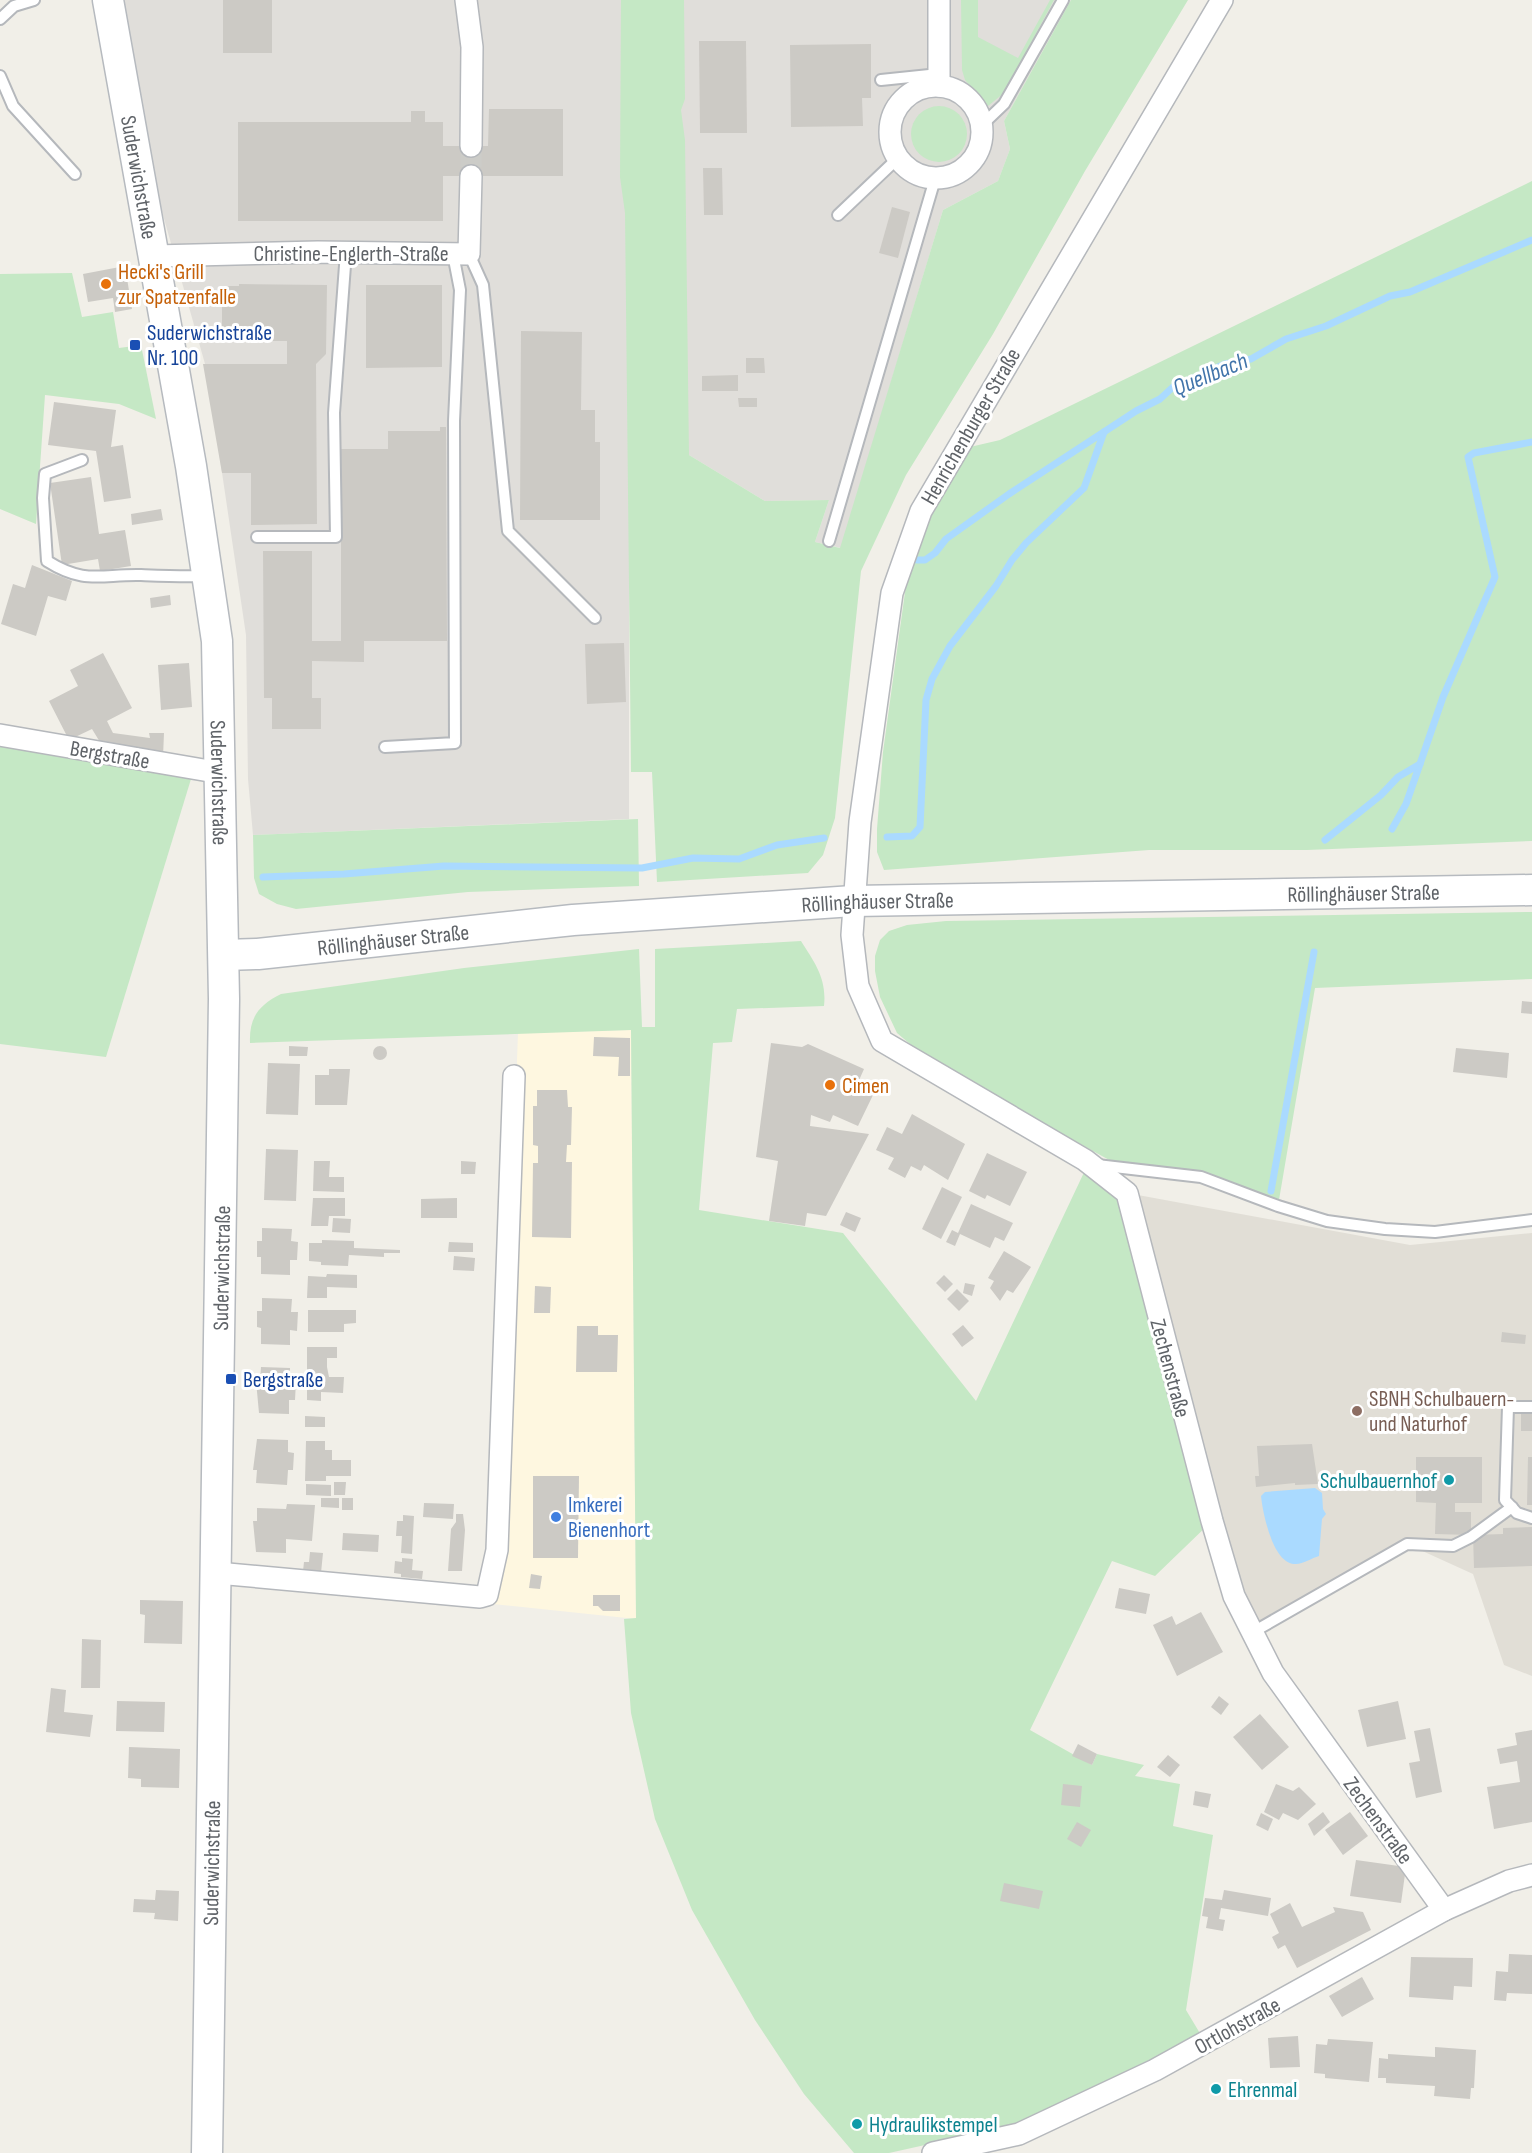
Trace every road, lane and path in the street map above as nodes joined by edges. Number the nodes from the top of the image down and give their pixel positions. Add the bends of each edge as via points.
1 (34, 0) edge
2 (108, 0) edge
3 (466, 0) edge
4 (939, 0) edge
5 (1063, 0) edge
6 (1222, 0) edge
7 (0, 20) edge
8 (0, 75) edge
9 (881, 80) dead end
10 (939, 80) junction
11 (982, 125) junction
12 (471, 146) tunnel mouth
13 (898, 158) junction
14 (75, 174) dead end
15 (471, 176) tunnel mouth
16 (935, 178) junction
17 (837, 215) dead end
18 (346, 252) junction
19 (461, 254) junction
20 (155, 256) junction
21 (82, 460) dead end
22 (257, 537) dead end
23 (830, 541) dead end
24 (207, 576) junction
25 (595, 618) dead end
26 (0, 735) edge
27 (385, 747) dead end
28 (221, 773) junction
29 (1532, 890) edge
30 (853, 901) junction
31 (224, 955) junction
32 (514, 1076) dead end
33 (1088, 1164) junction
34 (1532, 1220) edge
35 (1532, 1407) edge
36 (1512, 1507) junction
37 (1532, 1518) edge
38 (217, 1573) junction
39 (1253, 1632) junction
40 (1532, 1875) edge
41 (1444, 1910) junction
42 (207, 2153) edge
43 (933, 2153) edge

1 - 7 lane via 15,6
2 - 20 main road, Suderwichstraße
3 - 12 street via 472,47
4 - 10 street
5 - 11 lane via 1004,104
6 - 30 street, Henrichenburger Straße via 921,511 892,593
8 - 14 lane via 13,106
9 - 10 lane
10 - 11 street via 967,98
10 - 13 street via 915,93 897,110 891,134
11 - 16 street via 976,156 965,169
13 - 16 street via 908,169
13 - 17 lane
15 - 19 street, Christine-Englerth-Straße
16 - 23 lane
18 - 19 street, Christine-Englerth-Straße
18 - 20 street, Christine-Englerth-Straße
18 - 22 lane via 334,413 336,537
19 - 25 lane via 483,285 508,531
19 - 27 lane via 454,421 455,743
20 - 24 main road, Suderwichstraße
21 - 24 lane via 45,474 47,561 63,571 93,579
24 - 28 main road, Suderwichstraße via 217,641
26 - 28 street, Bergstraße
28 - 31 main road, Suderwichstraße
29 - 30 main road, Röllinghäuser Straße
30 - 31 main road, Röllinghäuser Straße via 573,920
30 - 33 street, Zechenstraße via 858,986 882,1041
31 - 38 main road, Suderwichstraße
32 - 38 street via 497,1550 487,1595
33 - 34 lane via 1201,1177 1327,1221 1385,1229 1435,1232
33 - 39 street, Zechenstraße via 1126,1193 1212,1521 1234,1596
35 - 36 lane via 1508,1407 1506,1500
36 - 37 lane
36 - 39 lane via 1454,1546 1407,1544
38 - 42 main road, Suderwichstraße
39 - 41 street, Zechenstraße via 1273,1673
40 - 41 street, Ortlohstraße
41 - 43 street, Ortlohstraße via 1155,2070 1019,2134

